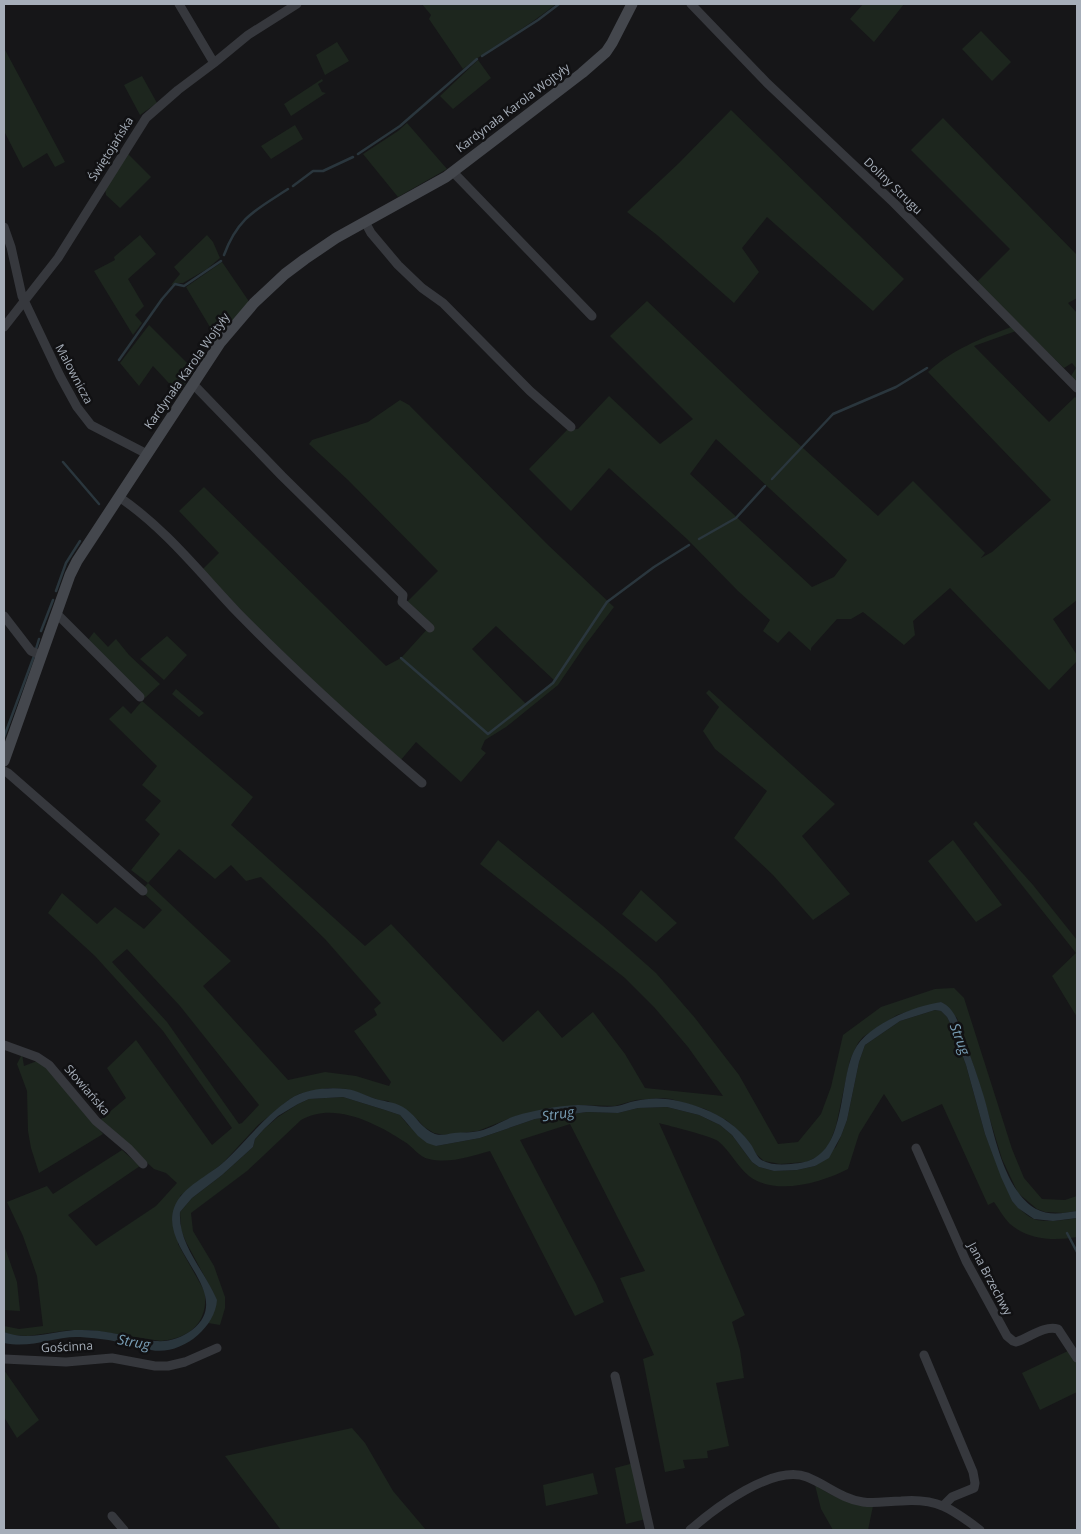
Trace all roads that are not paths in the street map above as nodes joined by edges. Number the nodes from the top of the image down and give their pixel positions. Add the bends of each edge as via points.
1 (179, 4) edge
2 (297, 4) edge
3 (632, 4) edge
4 (691, 4) edge
5 (214, 63) junction
6 (452, 172) junction
7 (365, 222) junction
8 (4, 228) edge
9 (25, 302) junction
10 (592, 316) dead end
11 (4, 327) edge
12 (193, 384) junction
13 (1077, 388) edge
14 (571, 426) dead end
15 (147, 454) junction
16 (119, 497) junction
17 (56, 613) junction
18 (4, 616) edge
19 (430, 628) dead end
20 (41, 655) junction
21 (140, 697) dead end
22 (4, 761) edge
23 (4, 770) edge
24 (422, 783) dead end
25 (143, 891) dead end
26 (4, 1045) edge
27 (916, 1148) dead end
28 (143, 1164) dead end
29 (217, 1348) dead end
30 (924, 1355) dead end
31 (1077, 1358) edge
32 (4, 1359) edge
33 (615, 1376) dead end
34 (943, 1506) junction
35 (112, 1516) dead end
36 (124, 1530) edge
37 (650, 1530) edge
38 (690, 1530) edge
39 (980, 1530) edge

1 - 5 street
2 - 5 street, Świętojańska via 248,35
3 - 6 street, Kardynała Karola Wojtyły via 612,43 600,58
4 - 13 street, Doliny Strugu
5 - 9 street, Świętojańska via 141,123 58,258
6 - 7 street, Kardynała Karola Wojtyły
6 - 10 street
7 - 12 street, Kardynała Karola Wojtyły via 322,247 275,283 231,329
7 - 14 street via 398,266 443,303 530,391
8 - 9 street, Malownicza
9 - 11 street
9 - 15 street, Malownicza via 60,376 86,420
12 - 15 street, Kardynała Karola Wojtyły
12 - 19 street via 402,594 402,602
15 - 16 street, Kardynała Karola Wojtyły
16 - 17 street, Kardynała Karola Wojtyły via 77,561
16 - 24 street via 136,508 172,543 298,674
17 - 20 street, Kardynała Karola Wojtyły
17 - 21 street
18 - 20 street via 31,651
20 - 22 street, Kardynała Karola Wojtyły
23 - 25 street
26 - 28 street, Słowiańska via 36,1056 49,1065 96,1120
27 - 31 street, Jana Brzechwy via 966,1261 1007,1336 1016,1342 1045,1329 1058,1329
29 - 32 street, Gościnna via 168,1366 112,1358 66,1362
30 - 34 street via 975,1483 974,1488 952,1497
33 - 37 street
34 - 38 street via 913,1500 860,1502 807,1477 786,1474 745,1492
34 - 39 street via 960,1514
35 - 36 street

